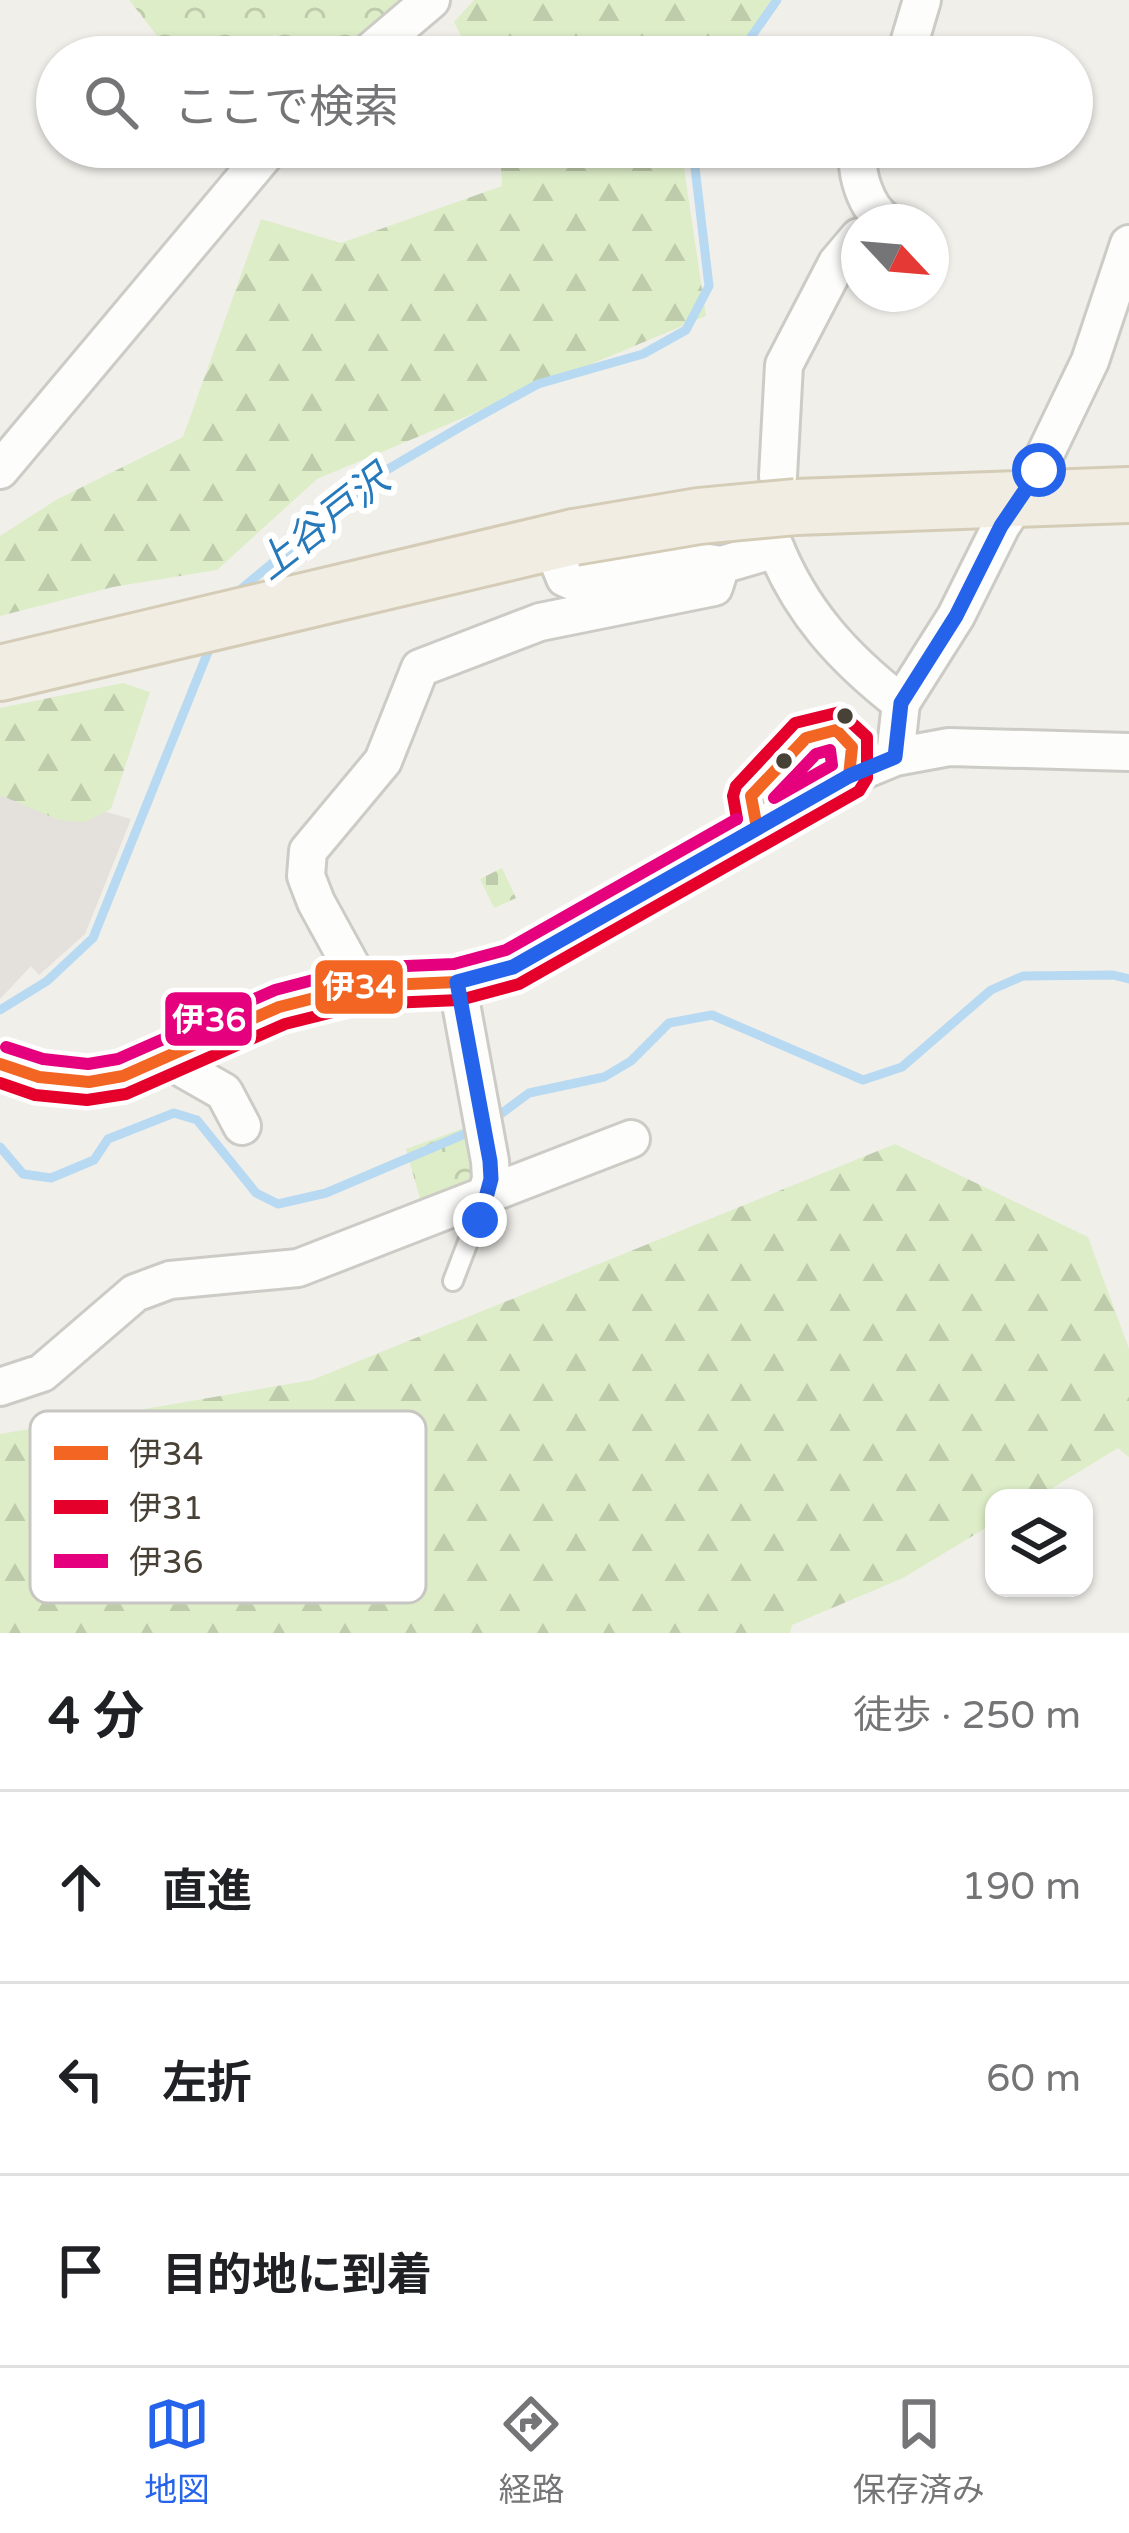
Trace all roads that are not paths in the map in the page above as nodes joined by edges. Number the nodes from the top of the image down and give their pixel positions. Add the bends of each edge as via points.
1 (431, 0) edge
2 (922, 0) edge
3 (389, 36) edge
4 (911, 36) edge
5 (254, 168) edge
6 (856, 168) edge
7 (868, 204) edge
8 (1129, 244) edge
9 (841, 259) edge
10 (0, 470) edge
11 (1129, 495) edge
12 (1018, 498) junction
13 (780, 519) junction
14 (550, 542) junction
15 (721, 566) junction
16 (0, 673) edge
17 (901, 703) junction
18 (1129, 752) edge
19 (895, 757) junction
20 (849, 776) junction
21 (758, 827) junction
22 (457, 982) junction
23 (362, 986) junction
24 (172, 1055) junction
25 (0, 1064) edge
26 (242, 1126) dead end
27 (631, 1139) dead end
28 (486, 1195) junction
29 (453, 1281) dead end
30 (0, 1387) edge

1 - 3 street
2 - 4 street
5 - 10 street
6 - 7 street
8 - 12 street via 1090,362
9 - 13 street via 784,365
11 - 12 main road
12 - 13 main road
12 - 17 street
13 - 14 main road, bridge via 699,516
13 - 15 street
13 - 17 street via 783,571 818,626
14 - 15 street via 565,578 579,584 702,562
14 - 16 main road
15 - 23 street via 714,587 540,622 420,668 383,761 308,851 316,902
17 - 19 street
18 - 19 street via 949,747
19 - 20 street
20 - 21 street
20 - 21 lane via 851,746 836,730 806,738 752,796
21 - 22 street via 513,967
22 - 23 street
22 - 28 street via 490,1161
23 - 24 street via 279,1007
24 - 25 street via 89,1082
24 - 26 street via 224,1092
27 - 28 street
28 - 29 lane
28 - 30 street via 298,1268 170,1280 135,1294 42,1373

